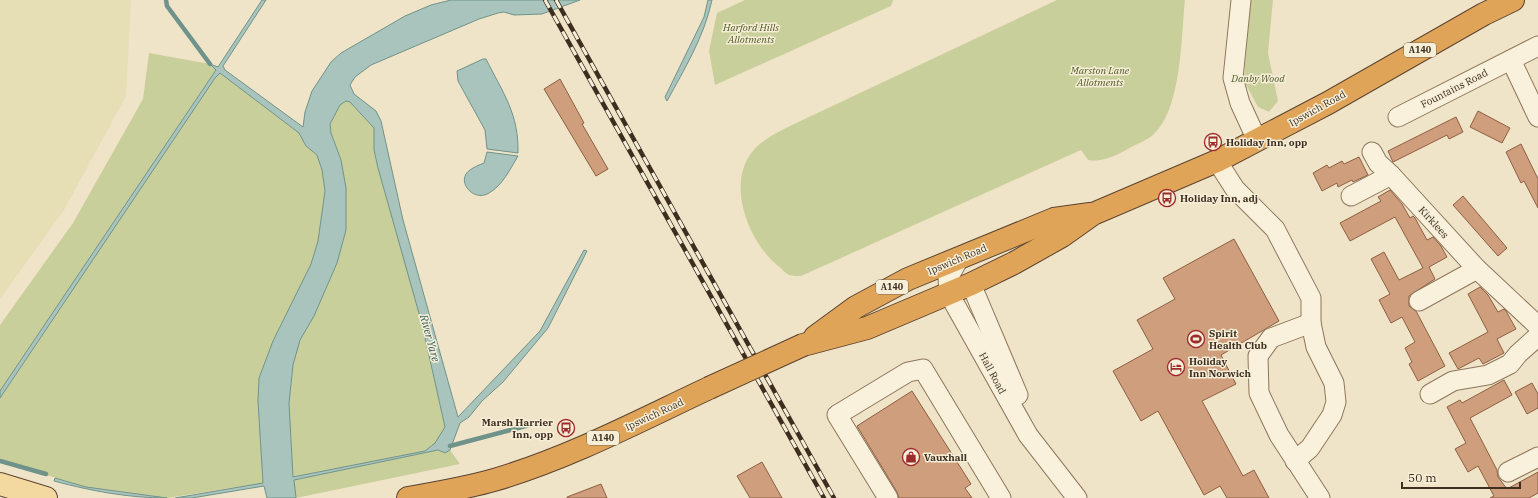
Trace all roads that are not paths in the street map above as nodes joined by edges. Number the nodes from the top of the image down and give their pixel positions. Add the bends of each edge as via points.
1 (1241, 0) edge
2 (1513, 0) edge
3 (1538, 46) edge
4 (1511, 60) junction
5 (1398, 117) dead end
6 (1538, 117) edge
7 (1257, 140) junction
8 (1217, 161) junction
9 (1356, 194) dead end
10 (1093, 214) junction
11 (960, 257) junction
12 (1476, 269) junction
13 (971, 284) junction
14 (948, 286) junction
15 (1419, 300) dead end
16 (1311, 323) junction
17 (829, 326) junction
18 (1538, 326) edge
19 (1538, 336) edge
20 (803, 345) junction
21 (1430, 394) dead end
22 (1538, 457) edge
23 (1295, 461) junction
24 (1508, 472) dead end
25 (1064, 482) junction
26 (0, 484) edge
27 (38, 496) edge
28 (416, 497) edge
29 (888, 498) edge
30 (1001, 498) edge
31 (1077, 498) edge
32 (1320, 498) edge

1 - 7 street via 1233,78 1240,103
2 - 7 highway, Ipswich Road / A140
3 - 4 street, Fountains Road
4 - 5 street, Fountains Road
4 - 6 street
7 - 8 highway, Ipswich Road / A140
8 - 10 highway, Ipswich Road / A140
8 - 16 street via 1235,189 1275,229 1310,298
9 - 12 street, Kirklees via 1380,163
10 - 11 highway, Ipswich Road / A140 via 1054,219
10 - 13 highway, Ipswich Road / A140 via 1050,243
11 - 14 street
11 - 17 highway, Ipswich Road / A140 via 908,279 856,307
12 - 15 street
12 - 18 street, Kirklees
13 - 14 highway, Ipswich Road / A140
13 - 25 street, Hall Road via 1013,386
14 - 17 highway, Ipswich Road / A140
14 - 20 highway, Ipswich Road / A140 via 867,328
14 - 25 street, Hall Road via 1028,435
16 - 23 street via 1316,347 1334,383 1336,402 1332,415 1310,448
16 - 23 street via 1271,338 1258,356 1259,393
17 - 20 highway, Ipswich Road / A140
19 - 21 street via 1510,364 1488,375 1453,381
20 - 28 highway, Ipswich Road / A140, bridge via 589,444 523,470 463,488
22 - 24 street
23 - 32 street
25 - 31 street, Hall Road
26 - 27 main road
29 - 30 street via 837,416 908,372 923,369

